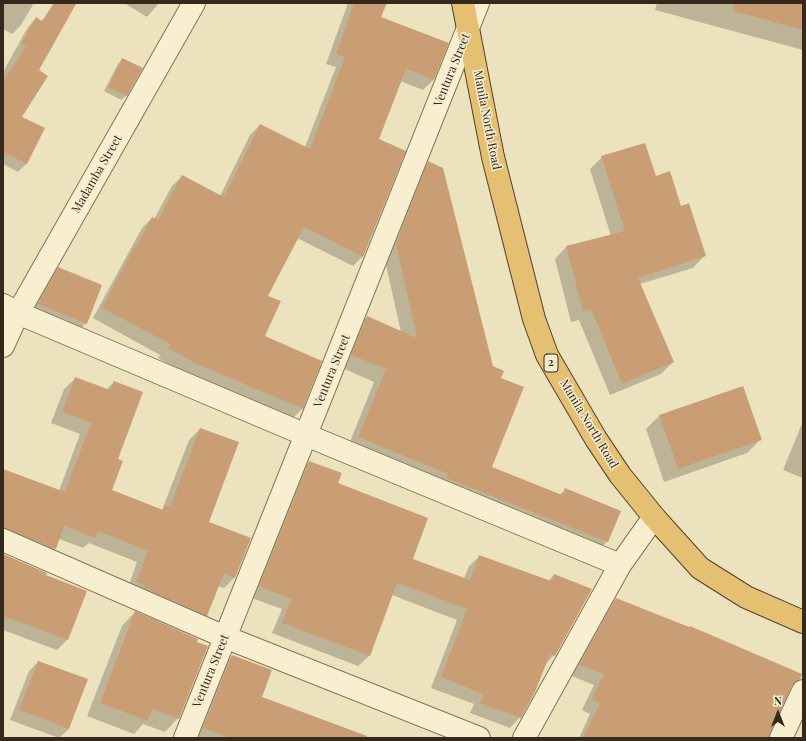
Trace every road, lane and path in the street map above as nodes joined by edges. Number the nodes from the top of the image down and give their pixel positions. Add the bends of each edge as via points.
1 (194, 3) edge
2 (463, 3) edge
3 (478, 3) edge
4 (469, 27) junction
5 (10, 309) edge
6 (3, 346) edge
7 (306, 435) junction
8 (654, 517) junction
9 (3, 540) edge
10 (620, 565) junction
11 (803, 622) edge
12 (225, 637) junction
13 (803, 691) edge
14 (185, 738) edge
15 (479, 738) edge
16 (524, 738) edge
17 (781, 738) edge

1 - 5 street, Madamba Street
2 - 4 highway, Manila North Road / 2
3 - 4 street, Ventura Street
4 - 7 street, Ventura Street
4 - 8 highway, Manila North Road / 2 via 493,157 534,319 547,355 596,439 620,475
5 - 6 street, Madamba Street
5 - 7 street
7 - 10 street
7 - 12 street, Ventura Street
8 - 10 street
8 - 11 highway, Manila North Road / 2 via 700,568 746,597
9 - 12 street
10 - 16 street
12 - 14 street, Ventura Street
12 - 15 street
13 - 17 street

